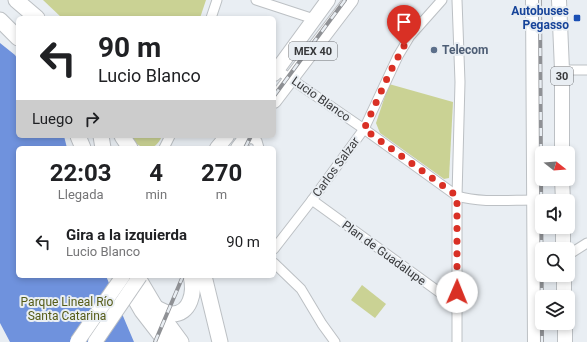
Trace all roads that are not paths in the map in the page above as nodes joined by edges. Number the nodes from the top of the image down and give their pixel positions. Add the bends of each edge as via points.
1 (15, 0) edge
2 (217, 0) edge
3 (256, 0) edge
4 (328, 0) edge
5 (351, 0) edge
6 (442, 0) edge
7 (457, 0) edge
8 (533, 0) edge
9 (559, 0) edge
10 (29, 16) edge
11 (35, 16) edge
12 (212, 16) edge
13 (314, 18) junction
14 (0, 20) edge
15 (16, 36) edge
16 (562, 70) junction
17 (587, 70) edge
18 (276, 71) edge
19 (276, 72) edge
20 (291, 79) junction
21 (276, 98) edge
22 (364, 129) junction
23 (251, 138) edge
24 (258, 146) edge
25 (562, 146) edge
26 (457, 196) junction
27 (312, 200) junction
28 (534, 200) junction
29 (587, 243) edge
30 (276, 245) edge
31 (575, 250) edge
32 (276, 265) edge
33 (121, 278) edge
34 (123, 278) edge
35 (138, 278) edge
36 (139, 278) edge
37 (191, 278) edge
38 (204, 278) edge
39 (457, 305) junction
40 (156, 308) junction
41 (565, 330) edge
42 (77, 342) edge
43 (94, 342) edge
44 (166, 342) edge
45 (181, 342) edge
46 (220, 342) edge
47 (335, 342) edge
48 (457, 342) edge
49 (535, 342) edge
50 (565, 342) edge

1 - 10 highway
1 - 11 highway
2 - 12 street
3 - 13 street
4 - 13 main road, MEX 40
5 - 20 main road, MEX 40
6 - 22 street, Carlos Salzar via 410,36
7 - 26 street via 460,82
8 - 28 main road
9 - 16 main road, 30
13 - 18 main road, MEX 40
14 - 15 highway
16 - 17 street
16 - 25 main road, 30
19 - 20 street, Lucio Blanco
20 - 21 main road, MEX 40
20 - 22 street, Lucio Blanco
22 - 26 street, Lucio Blanco
22 - 27 street, Carlos Salzar
23 - 24 street via 257,141
26 - 28 street, Lucio Blanco via 478,200
26 - 39 street
27 - 30 street, Carlos Salzar
27 - 39 street, Plan de Guadalupe
28 - 49 main road
29 - 31 street
32 - 47 street via 301,289
33 - 42 main road, bridge
34 - 44 highway via 142,311
35 - 40 highway
36 - 43 main road, bridge
37 - 40 highway via 193,291 186,308 171,314
38 - 46 highway
39 - 48 street
40 - 45 highway
41 - 50 main road

